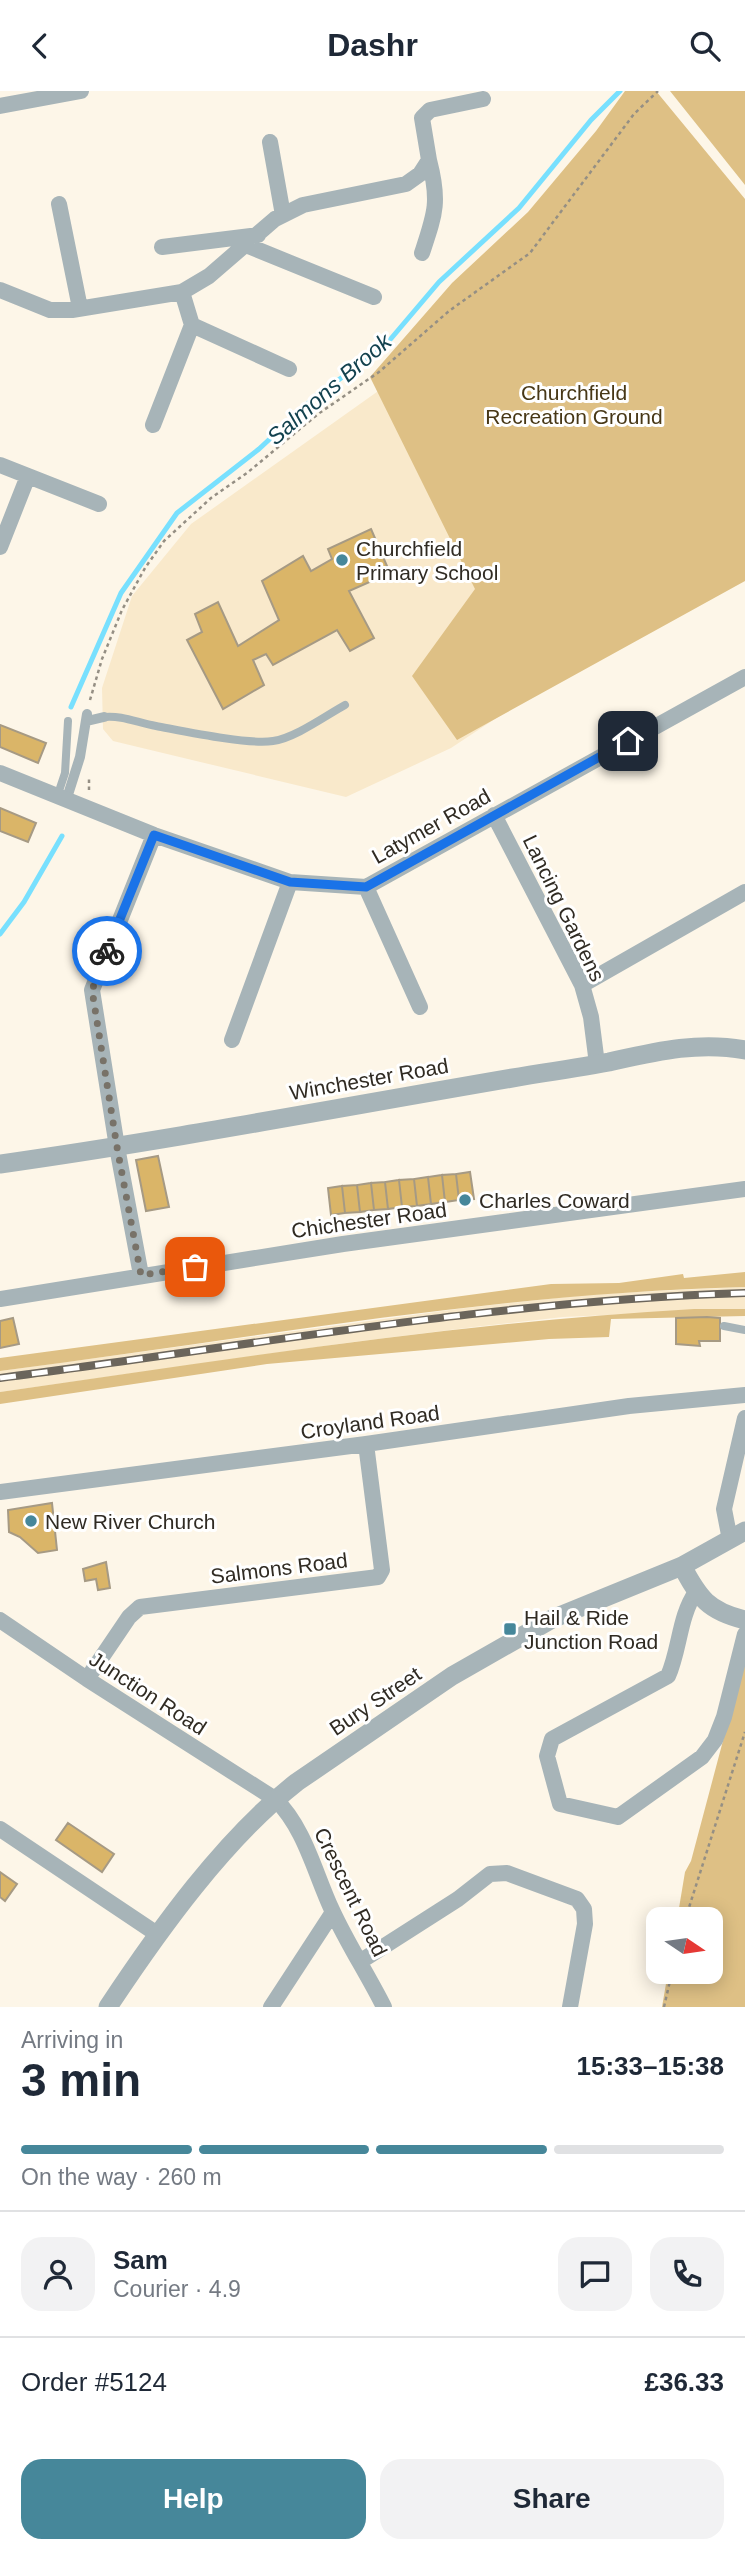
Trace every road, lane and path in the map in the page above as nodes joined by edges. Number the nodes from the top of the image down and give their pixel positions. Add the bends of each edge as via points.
1 (658, 91) edge
2 (68, 92) edge
3 (483, 99) dead end
4 (0, 106) edge
5 (270, 142) dead end
6 (429, 160) junction
7 (59, 204) dead end
8 (283, 215) junction
9 (252, 240) junction
10 (162, 247) dead end
11 (422, 253) dead end
12 (0, 290) edge
13 (182, 292) junction
14 (374, 297) dead end
15 (80, 308) junction
16 (192, 325) junction
17 (289, 369) dead end
18 (153, 425) dead end
19 (0, 465) edge
20 (28, 476) junction
21 (99, 504) dead end
22 (0, 547) edge
23 (745, 677) edge
24 (345, 705) dead end
25 (104, 717) joint
26 (87, 718) junction
27 (68, 721) dead end
28 (0, 773) edge
29 (62, 799) junction
30 (494, 815) junction
31 (154, 835) junction
32 (290, 882) junction
33 (366, 887) junction
34 (745, 892) edge
35 (582, 985) junction
36 (420, 1007) dead end
37 (232, 1040) dead end
38 (745, 1050) edge
39 (597, 1064) junction
40 (117, 1147) junction
41 (0, 1164) edge
42 (745, 1189) edge
43 (141, 1275) junction
44 (0, 1299) edge
45 (724, 1326) dead end
46 (745, 1330) edge
47 (745, 1395) edge
48 (745, 1418) edge
49 (366, 1444) junction
50 (0, 1492) edge
51 (738, 1536) edge
52 (682, 1566) junction
53 (696, 1592) junction
54 (0, 1620) edge
55 (745, 1620) edge
56 (745, 1634) edge
57 (87, 1679) junction
58 (745, 1732) edge
59 (275, 1799) junction
60 (0, 1829) edge
61 (689, 1907) edge
62 (333, 1912) junction
63 (157, 1934) junction
64 (361, 1961) junction
65 (668, 1985) edge
66 (108, 2007) edge
67 (271, 2007) edge
68 (384, 2007) edge
69 (570, 2007) edge
70 (664, 2007) edge

1 - 26 path via 634,114 530,253 211,498 164,541 122,610 99,668
2 - 4 street
3 - 6 street via 430,110 422,118
5 - 8 street
6 - 8 street via 406,184 303,205
6 - 11 street via 435,217
7 - 15 street
8 - 9 street
9 - 10 street
9 - 13 street
9 - 14 street
12 - 15 street via 50,310
13 - 15 street
13 - 16 street
16 - 17 street
16 - 18 street
19 - 20 street
20 - 21 street
20 - 22 street
23 - 30 street, Latymer Road
24 - 25 lane via 273,741 155,726 116,715
25 - 26 street
26 - 29 street via 80,757
27 - 29 lane
28 - 29 street, Latymer Road
29 - 31 street, Latymer Road
30 - 33 street, Latymer Road
30 - 35 street, Lancing Gardens
31 - 32 street, Latymer Road
31 - 40 street via 92,990
32 - 33 street, Latymer Road
32 - 37 street
33 - 36 street
34 - 35 street
35 - 39 street, Lancing Gardens
38 - 39 street, Winchester Road via 697,1046
39 - 40 street, Winchester Road
40 - 41 street, Winchester Road
40 - 43 street
42 - 43 street, Chichester Road
43 - 44 street, Chichester Road
45 - 46 lane
47 - 49 street, Croyland Road via 629,1406
48 - 51 street via 724,1509
49 - 50 street, Croyland Road
49 - 57 street, Salmons Road via 382,1570 377,1577 140,1607
51 - 52 street, Bury Street
52 - 53 street
52 - 59 street, Bury Street via 552,1619 474,1663
53 - 55 street via 716,1611
53 - 56 street via 688,1603 668,1676 552,1739 547,1756 560,1804 618,1817 702,1757 724,1717
54 - 57 street, Junction Road
57 - 59 street, Junction Road
58 - 61 path
59 - 62 street, Crescent Road via 285,1808 309,1854
59 - 63 street, Bury Street
60 - 63 street
62 - 64 street, Crescent Road
62 - 67 street
63 - 66 street, Bury Street
64 - 68 street, Crescent Road
64 - 69 street via 490,1874 507,1873 577,1899 584,1909
65 - 70 path

